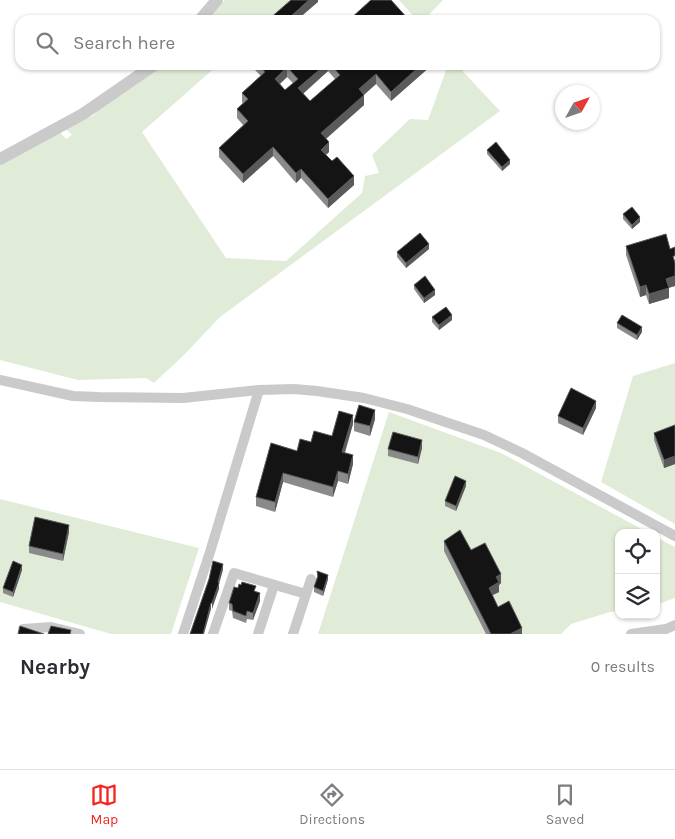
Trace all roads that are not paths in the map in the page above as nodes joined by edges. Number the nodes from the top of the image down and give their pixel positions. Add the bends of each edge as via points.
1 (216, 0) edge
2 (204, 15) edge
3 (147, 70) edge
4 (0, 159) edge
5 (0, 380) edge
6 (259, 390) junction
7 (675, 536) edge
8 (311, 579) dead end
9 (274, 585) junction
10 (306, 594) junction
11 (675, 625) edge
12 (23, 629) edge
13 (80, 634) edge
14 (183, 634) edge
15 (214, 634) edge
16 (258, 634) edge
17 (293, 634) edge
18 (631, 634) edge

1 - 2 street
3 - 4 street via 82,114
5 - 6 street via 73,396 98,397 183,398
6 - 7 street via 317,390 364,398 484,435
6 - 14 street
8 - 10 street
9 - 10 street
9 - 15 street via 234,573
9 - 16 street
10 - 17 street
11 - 18 street
12 - 13 street via 51,627

